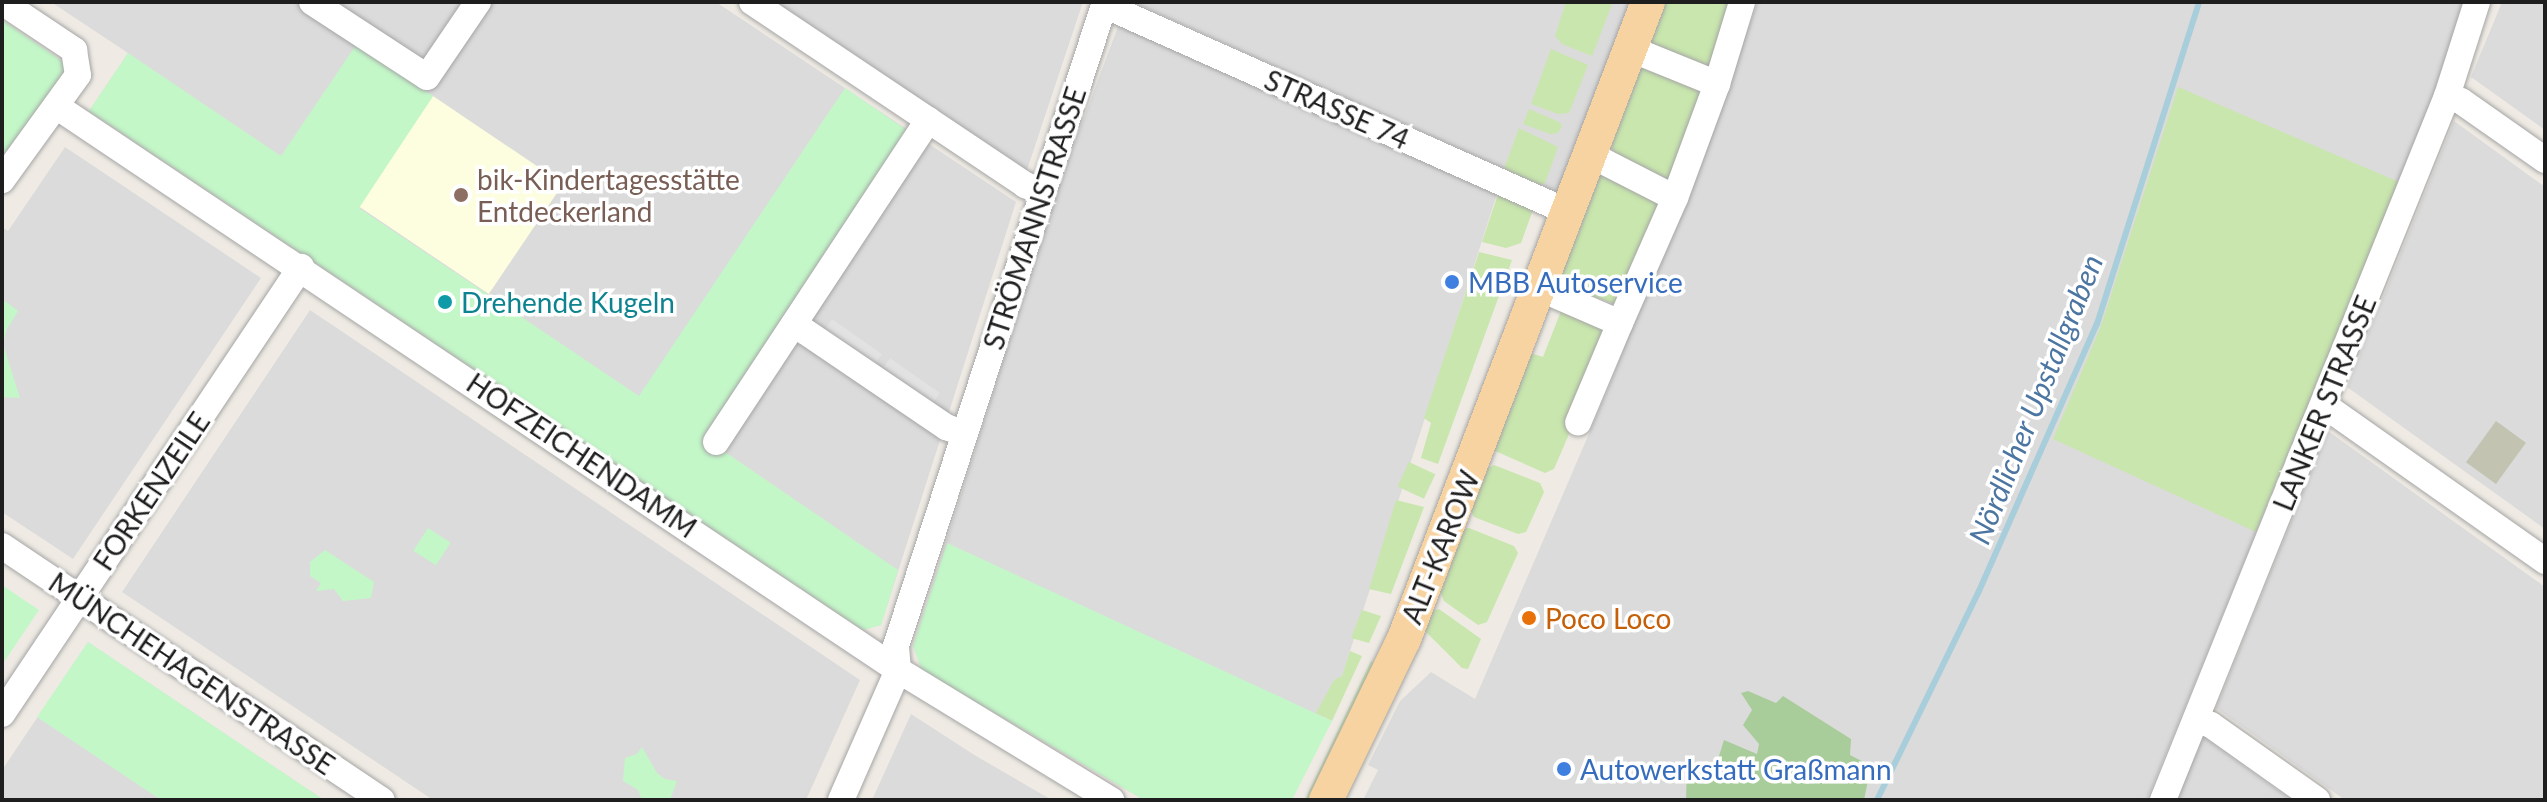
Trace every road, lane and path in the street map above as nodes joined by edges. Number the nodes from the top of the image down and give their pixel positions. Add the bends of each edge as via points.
1 (2, 2) edge
2 (312, 2) edge
3 (478, 2) edge
4 (752, 2) edge
5 (1648, 2) edge
6 (1742, 2) edge
7 (2477, 2) edge
8 (1105, 4) edge
9 (1631, 49) junction
10 (1717, 84) junction
11 (2447, 96) junction
12 (56, 106) junction
13 (928, 120) junction
14 (1591, 155) junction
15 (2545, 160) edge
16 (2, 180) edge
17 (1041, 191) junction
18 (1675, 198) junction
19 (1570, 213) junction
20 (301, 267) junction
21 (1539, 288) junction
22 (1620, 323) junction
23 (794, 324) junction
24 (2324, 405) junction
25 (1578, 423) dead end
26 (965, 434) junction
27 (716, 442) dead end
28 (2, 546) edge
29 (2545, 561) edge
30 (79, 598) junction
31 (898, 670) junction
32 (2, 714) edge
33 (2196, 719) junction
34 (382, 800) edge
35 (841, 800) edge
36 (1111, 800) edge
37 (1326, 800) edge
38 (2163, 800) edge
39 (2317, 800) edge

1 - 12 street via 74,50 78,75
2 - 3 street via 427,77
4 - 13 street
5 - 9 main road, ALT-KAROW
6 - 10 street
7 - 11 street, LANKER STRASSE
8 - 17 street, STRÖMANNSTRASSE
8 - 19 street, STRASSE 74
9 - 10 street
9 - 14 main road, ALT-KAROW
10 - 18 street
11 - 15 street
11 - 24 street, LANKER STRASSE
12 - 16 street
12 - 20 street, HOFZEICHENDAMM
13 - 17 street
13 - 23 street
14 - 18 street
14 - 19 main road, ALT-KAROW
17 - 26 street, STRÖMANNSTRASSE
18 - 22 street
19 - 21 main road, ALT-KAROW
20 - 30 street, FORKENZEILE
20 - 31 street, HOFZEICHENDAMM
21 - 22 street
21 - 37 main road, ALT-KAROW via 1404,639
22 - 25 street
23 - 26 street via 946,427
23 - 27 street
24 - 29 street
24 - 33 street, LANKER STRASSE
26 - 31 street, STRÖMANNSTRASSE via 896,646
28 - 30 street, MÜNCHEHAGENSTRASSE
30 - 32 street, FORKENZEILE
30 - 34 street, MÜNCHEHAGENSTRASSE
31 - 35 street, STRÖMANNSTRASSE
31 - 36 street, HOFZEICHENDAMM
33 - 38 street, LANKER STRASSE
33 - 39 street

